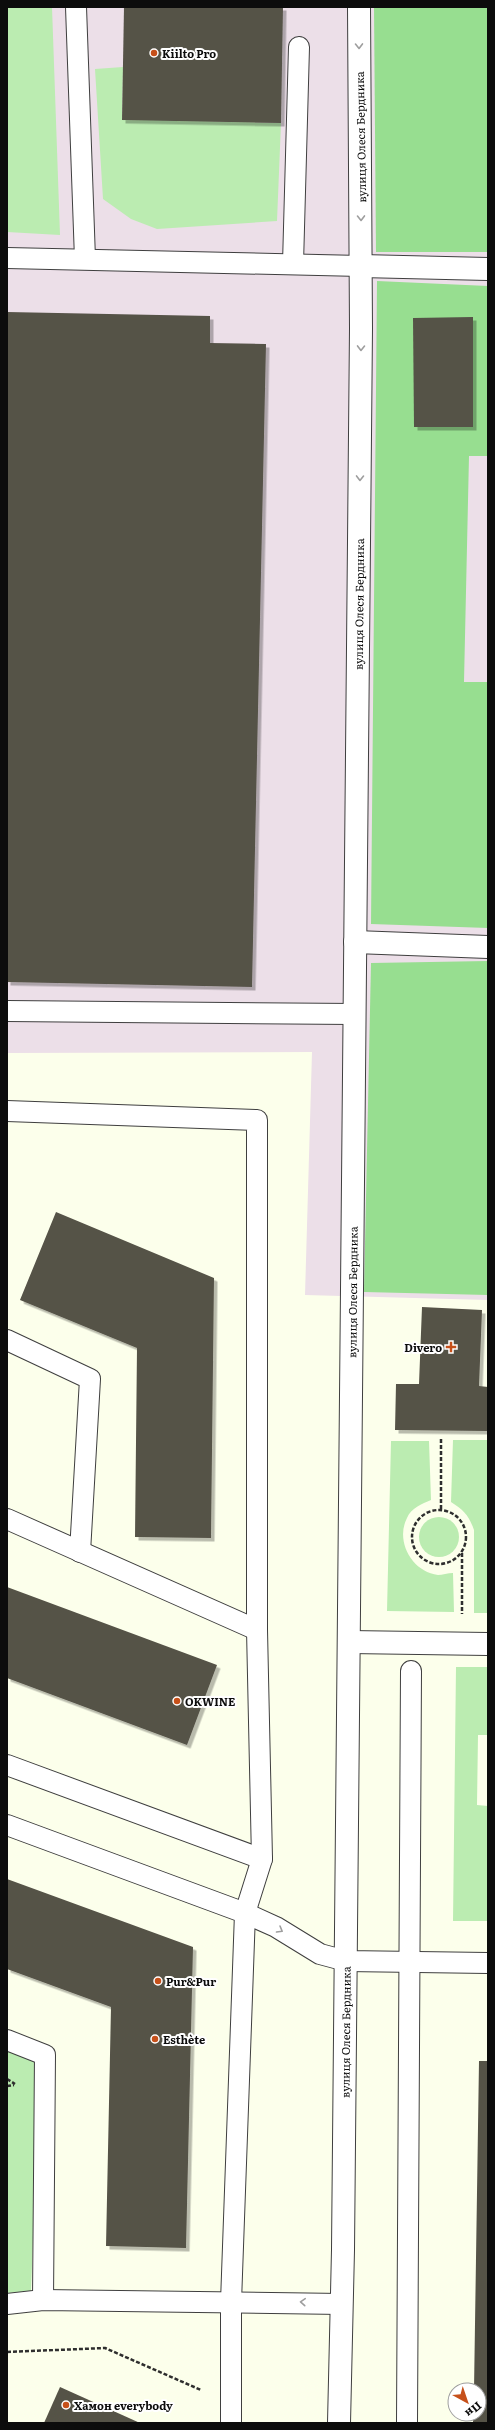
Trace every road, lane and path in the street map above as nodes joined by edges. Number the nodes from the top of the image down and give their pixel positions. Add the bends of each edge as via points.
1 (76, 7) edge
2 (359, 7) edge
3 (299, 47) dead end
4 (7, 258) edge
5 (85, 259) junction
6 (293, 264) junction
7 (362, 266) junction
8 (488, 269) edge
9 (355, 942) junction
10 (488, 947) edge
11 (7, 1011) edge
12 (355, 1014) junction
13 (7, 1111) edge
14 (7, 1340) edge
15 (441, 1439) dead end
16 (441, 1509) junction
17 (7, 1520) edge
18 (80, 1552) junction
19 (462, 1553) junction
20 (257, 1630) junction
21 (349, 1642) junction
22 (463, 1644) junction
23 (488, 1644) edge
24 (411, 1671) dead end
25 (7, 1765) edge
26 (7, 1825) edge
27 (262, 1858) junction
28 (245, 1913) junction
29 (346, 1960) junction
30 (410, 1962) junction
31 (488, 1963) edge
32 (7, 2040) edge
33 (7, 2079) edge
34 (17, 2085) dead end
35 (42, 2300) junction
36 (231, 2302) junction
37 (7, 2304) edge
38 (342, 2304) junction
39 (7, 2352) edge
40 (205, 2392) dead end
41 (231, 2423) edge
42 (339, 2423) edge
43 (407, 2423) edge

1 - 5 lane
2 -> 7 street, вулиця Олеся Бердника
3 - 6 lane
4 - 5 lane
5 - 6 lane
6 - 7 lane
7 - 8 street
7 -> 9 street, вулиця Олеся Бердника
9 - 10 street
9 - 12 street, вулиця Олеся Бердника
11 - 12 lane
12 - 21 street, вулиця Олеся Бердника
13 - 20 lane via 257,1120
14 - 18 lane via 90,1379
15 - 16 path
16 - 19 path via 456,1515 466,1528 467,1537
16 - 19 path via 423,1514 416,1521 411,1540 414,1549 420,1557 437,1564 446,1564
17 - 18 lane
18 - 20 lane
19 - 22 path
20 - 27 lane
21 - 22 street
21 - 29 street, вулиця Олеся Бердника
22 - 23 street
24 - 30 lane
25 - 27 lane
26 - 28 lane
27 - 28 lane
28 -> 29 lane via 276,1927 320,1954
28 - 36 lane
29 - 30 lane
29 - 38 street, вулиця Олеся Бердника
30 - 31 lane
30 - 43 lane
32 - 35 lane via 45,2055
33 - 34 path
35 - 36 lane
35 - 37 lane
38 -> 36 lane
36 - 41 lane
38 - 42 street, вулиця Олеся Бердника
39 - 40 path via 105,2348

